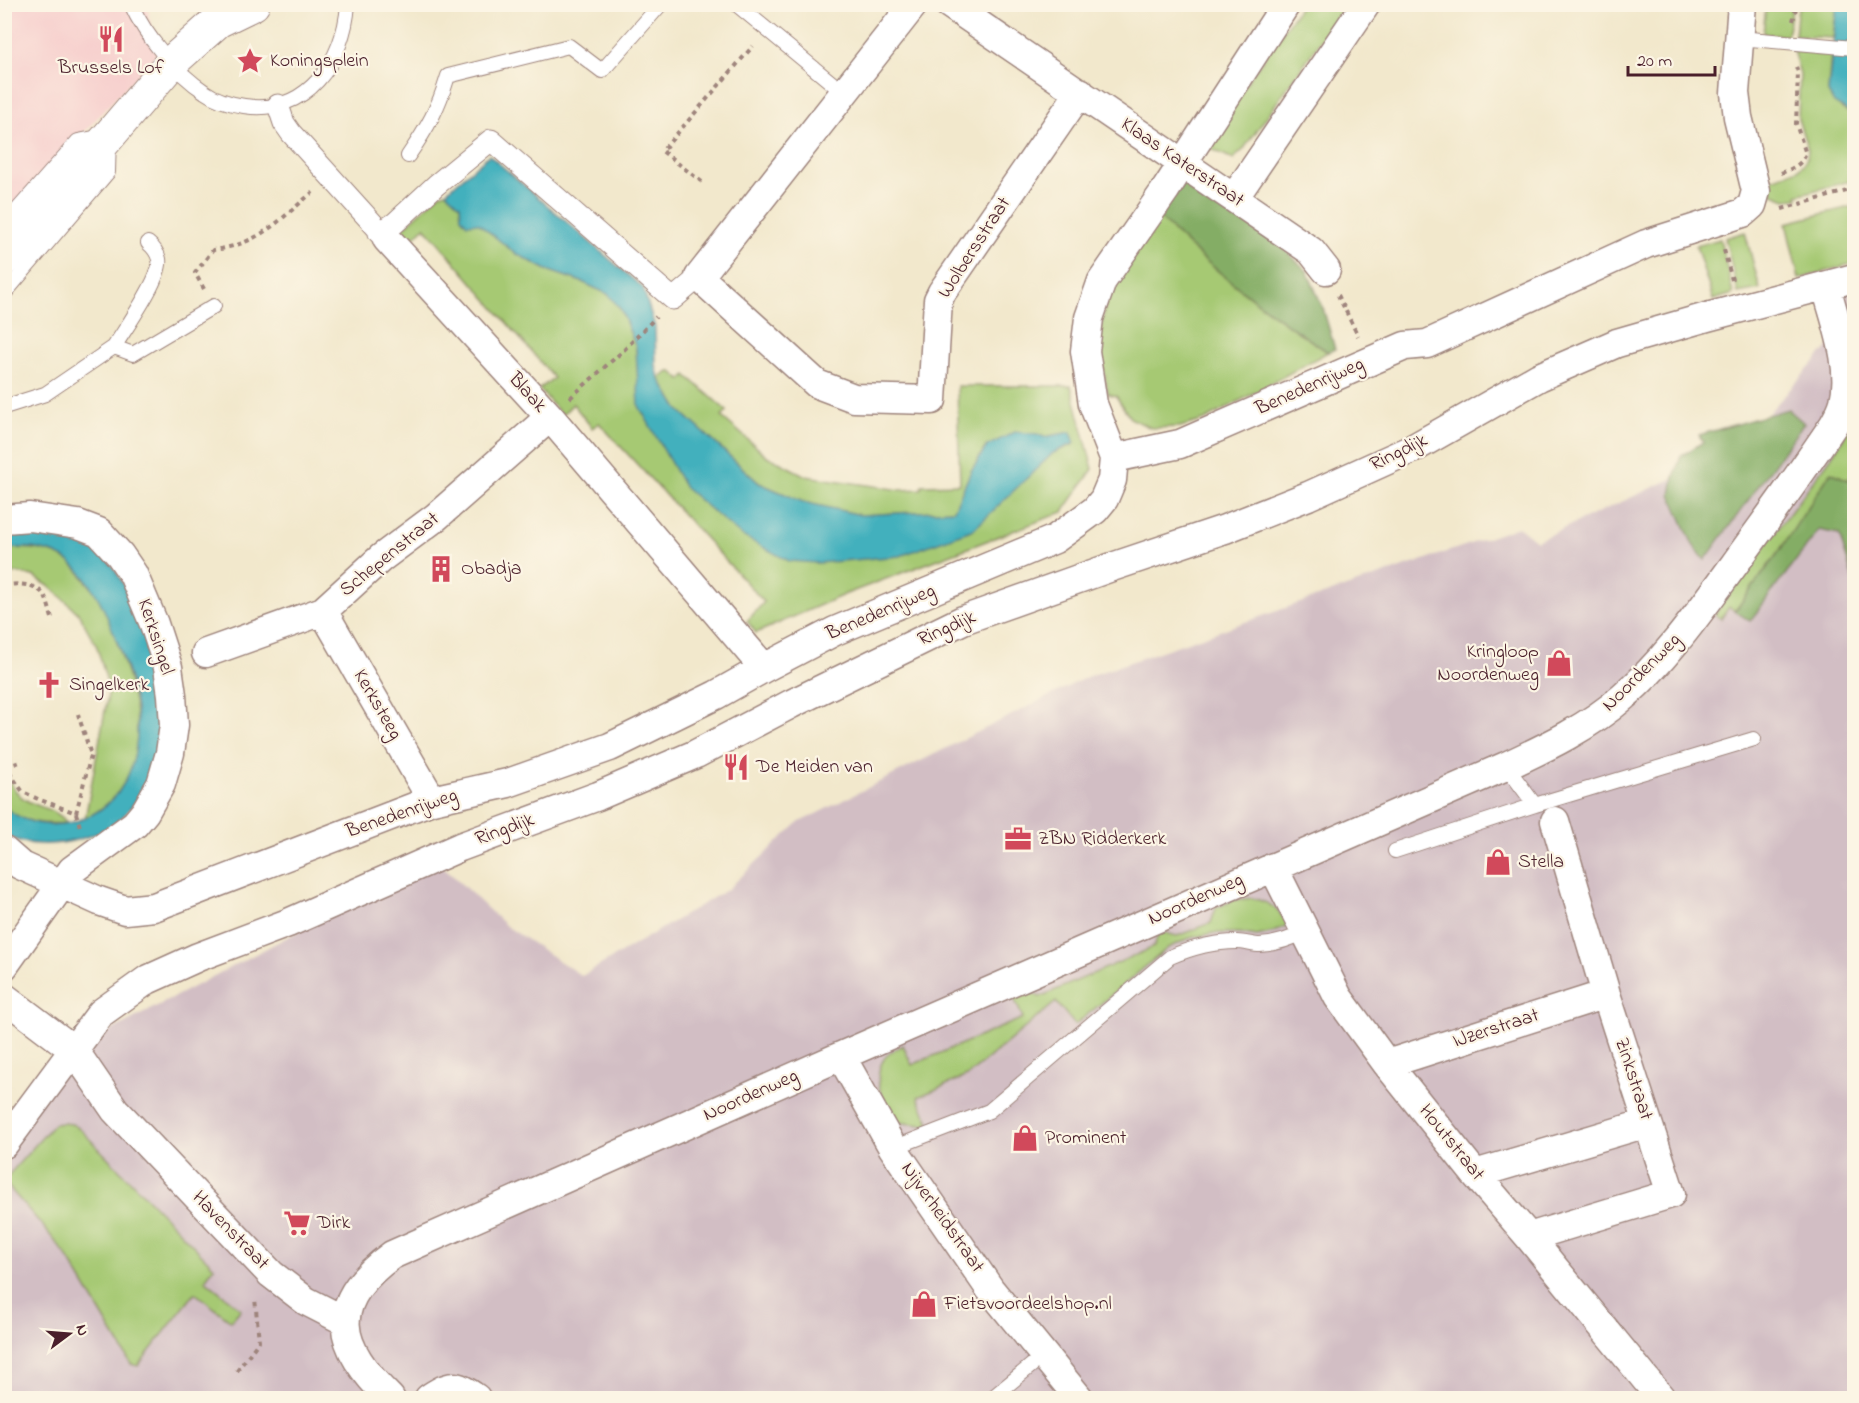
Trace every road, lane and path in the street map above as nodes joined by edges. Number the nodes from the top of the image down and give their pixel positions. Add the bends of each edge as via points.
1 (131, 4) edge
2 (253, 4) edge
3 (348, 4) edge
4 (662, 4) edge
5 (736, 4) edge
6 (915, 4) edge
7 (949, 4) edge
8 (1286, 4) edge
9 (1366, 4) edge
10 (1742, 4) edge
11 (1797, 4) edge
12 (767, 29) junction
13 (1739, 38) junction
14 (1791, 42) junction
15 (1854, 48) edge
16 (166, 69) junction
17 (1080, 92) junction
18 (844, 93) junction
19 (281, 114) junction
20 (109, 135) junction
21 (408, 156) dead end
22 (1182, 163) junction
23 (330, 179) junction
24 (702, 182) dead end
25 (1854, 189) edge
26 (1753, 193) junction
27 (1234, 198) junction
28 (1800, 203) dead end
29 (4, 225) edge
30 (383, 236) junction
31 (148, 243) dead end
32 (4, 259) edge
33 (1326, 270) joint
34 (699, 277) junction
35 (1854, 278) edge
36 (1826, 286) junction
37 (4, 294) edge
38 (214, 306) joint
39 (662, 310) dead end
40 (114, 346) junction
41 (1370, 361) junction
42 (4, 407) edge
43 (550, 417) junction
44 (1114, 458) junction
45 (4, 519) edge
46 (4, 586) edge
47 (323, 611) junction
48 (52, 618) dead end
49 (206, 653) dead end
50 (764, 668) junction
51 (78, 714) dead end
52 (1754, 739) dead end
53 (20, 762) dead end
54 (5, 766) edge
55 (1506, 766) junction
56 (432, 800) junction
57 (76, 813) junction
58 (1545, 813) junction
59 (78, 819) dead end
60 (4, 851) edge
61 (1395, 851) dead end
62 (1273, 867) junction
63 (60, 885) junction
64 (1305, 932) junction
65 (4, 966) edge
66 (1606, 994) junction
67 (4, 997) edge
68 (74, 1050) junction
69 (841, 1056) junction
70 (1387, 1064) junction
71 (1647, 1123) junction
72 (4, 1144) edge
73 (893, 1148) junction
74 (1475, 1174) junction
75 (1529, 1237) junction
76 (271, 1274) junction
77 (345, 1321) junction
78 (1044, 1355) junction
79 (237, 1371) dead end
80 (390, 1398) edge
81 (429, 1398) edge
82 (476, 1398) edge
83 (992, 1398) edge
84 (1079, 1398) edge
85 (1661, 1398) edge

1 - 16 lane via 160,50
2 - 16 street via 218,21
3 - 19 lane via 342,42 331,64 316,84
4 - 21 lane via 602,71 569,46 448,76 431,123
5 - 12 lane
6 - 18 street
7 - 17 street, Klaas Katerstraat
8 - 22 street
9 - 27 street
10 - 13 street
11 - 14 path
12 - 18 lane
12 - 24 path via 662,151
13 - 14 lane
13 - 26 street via 1735,93
14 - 15 lane
14 - 26 path via 1798,72 1796,124 1806,154 1803,161
16 - 19 lane via 231,104
16 - 20 street
17 - 22 street, Klaas Katerstraat
17 - 34 street, Wolbersstraat via 938,300 932,400 854,398 817,384
18 - 34 street
19 - 23 street, Blaak
20 - 29 lane via 78,141
20 - 32 street
20 - 37 lane via 108,172
22 - 27 street, Klaas Katerstraat
22 - 44 street via 1102,280 1089,318 1085,351 1094,404
23 - 30 street, Blaak
23 - 38 path via 255,239 213,250 195,273
25 - 28 path
26 - 41 street, Benedenrijweg via 1743,213 1646,244 1427,344 1405,346
27 - 33 street, Klaas Katerstraat via 1311,251
30 - 34 street via 491,140 673,298
30 - 43 street, Blaak
31 - 40 lane via 159,260 158,274
33 - 41 path
35 - 36 street, Ringdijk
36 - 55 street, Noordenweg via 1846,373 1844,403 1834,424 1694,620 1657,664 1586,725
36 - 68 street, Ringdijk via 1617,343 1539,377 1412,449 1308,496 1226,529 963,620 696,754 460,847 147,980 101,1013
38 - 40 lane via 133,354
39 - 43 path
40 - 42 lane via 45,394
41 - 44 street, Benedenrijweg via 1180,444
43 - 47 street, Schepenstraat
43 - 50 street, Blaak
44 - 50 street, Benedenrijweg via 1112,480 1104,499 1055,539 835,632
45 - 63 street, Kerksingel via 30,517 78,524 99,532 133,574 168,667 174,725 161,784 135,824 72,870
46 - 48 path via 33,586 44,595
47 - 49 street, Schepenstraat
47 - 56 street, Kerksteeg
50 - 56 street, Benedenrijweg via 610,747 508,783
51 - 57 path via 91,756
52 - 58 lane
53 - 54 path
54 - 57 path via 23,792
55 - 58 lane
55 - 62 street, Noordenweg
56 - 63 street, Benedenrijweg via 154,907 125,910
57 - 59 path
58 - 61 lane
58 - 66 street, Zinkstraat
60 - 63 street via 20,865
62 - 64 street, Houtstraat
62 - 69 street, Noordenweg
63 - 65 street
64 - 70 street, Houtstraat via 1338,997
64 - 73 lane via 1286,941 1259,945 1210,944 1170,957 989,1111
66 - 70 street, IJzerstraat
66 - 71 street, Zinkstraat
67 - 68 street, Havenstraat
68 - 72 street, Ringdijk
68 - 76 street, Havenstraat via 115,1110
69 - 73 street, Nijverheidstraat
69 - 77 street, Noordenweg via 392,1255 360,1285 349,1301
70 - 74 street, Houtstraat
71 - 74 street
71 - 75 street, Zinkstraat via 1671,1194
73 - 78 street, Nijverheidstraat via 990,1289
74 - 75 street, Houtstraat
75 - 85 street, Houtstraat
76 - 77 street, Havenstraat via 306,1301
76 - 79 path via 255,1290 259,1341
77 - 80 street via 353,1353
78 - 83 lane
78 - 84 street, Nijverheidstraat
81 - 82 street via 454,1386

